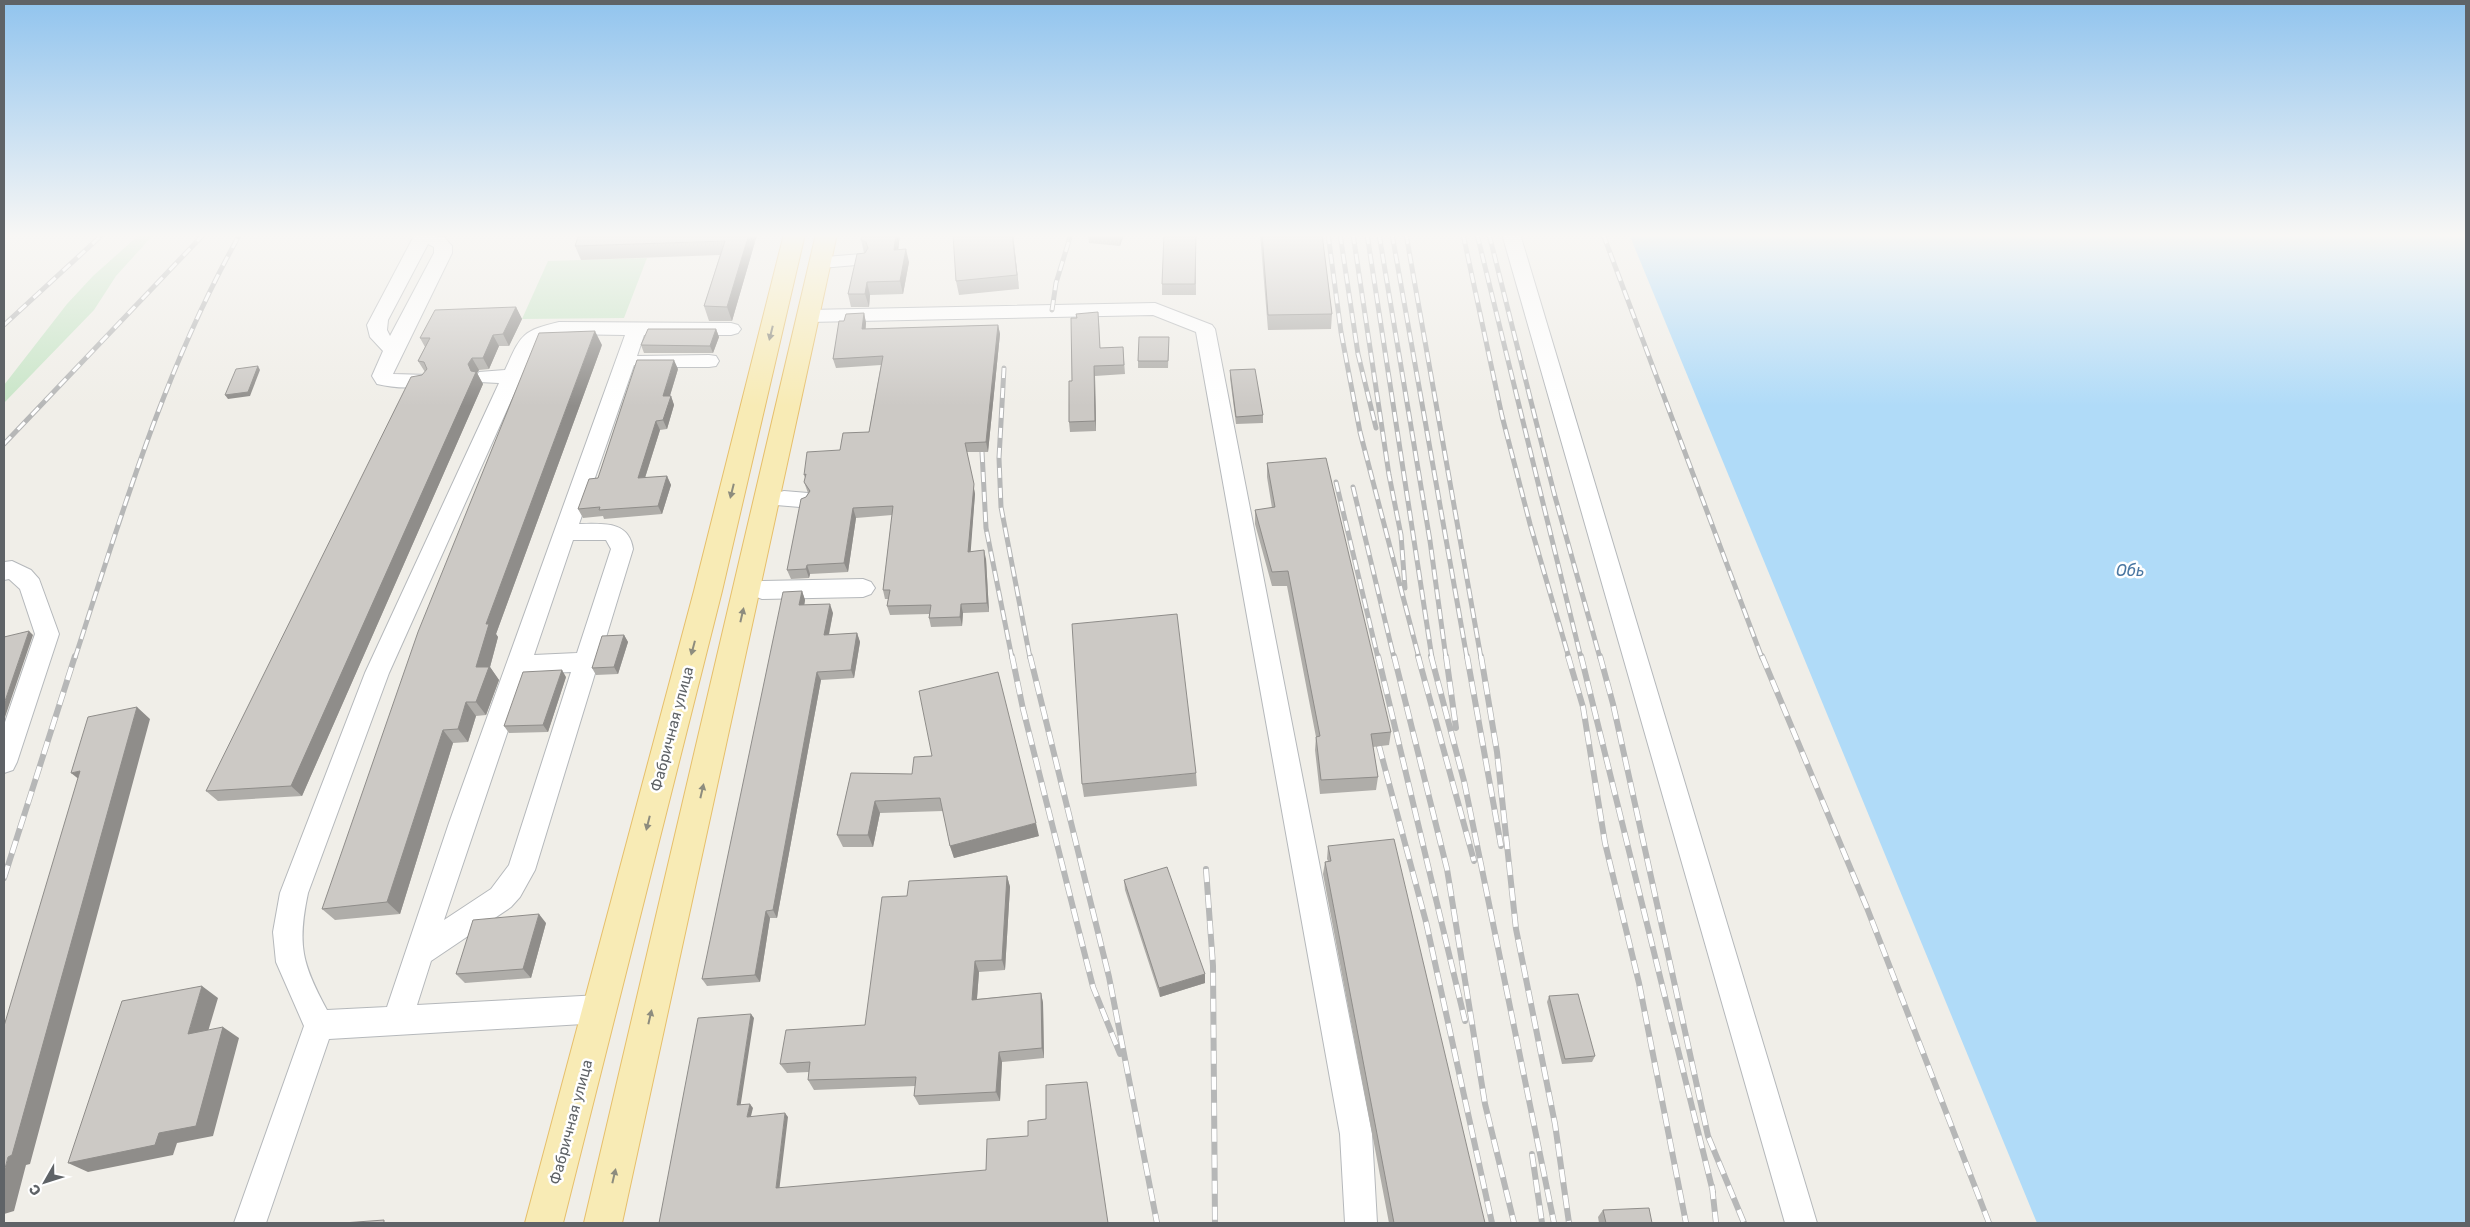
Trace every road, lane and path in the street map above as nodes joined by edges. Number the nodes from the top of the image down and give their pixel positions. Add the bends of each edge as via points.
1 (393, 291) edge
2 (423, 291) edge
3 (781, 291) edge
4 (814, 291) edge
5 (1528, 291) edge
6 (853, 300) edge
7 (810, 308) junction
8 (637, 328) junction
9 (731, 328) dead end
10 (393, 350) junction
11 (626, 360) junction
12 (709, 361) dead end
13 (512, 376) junction
14 (486, 377) dead end
15 (422, 380) edge
16 (565, 532) junction
17 (4, 571) edge
18 (863, 588) dead end
19 (762, 590) dead end
20 (586, 662) junction
21 (518, 665) junction
22 (4, 762) edge
23 (419, 953) junction
24 (600, 1010) junction
25 (397, 1020) junction
26 (319, 1025) junction
27 (250, 1223) edge
28 (544, 1223) edge
29 (603, 1223) edge
30 (1361, 1223) edge
31 (1801, 1223) edge

1 - 10 street via 376,328 379,337
2 - 10 street
3 -> 24 main road, Фабричная улица
4 - 7 main road
5 - 31 street
6 - 7 street
29 -> 7 main road
7 - 30 street via 1156,308 1206,329 1252,594 1356,1134
8 - 9 street
8 - 11 street
8 - 13 street via 559,328 540,333 528,342
10 - 15 street via 383,370 384,379
11 - 12 street
11 - 16 street
13 - 14 street
13 - 26 street via 377,673 294,893 287,920 288,963
16 - 20 street via 604,530 618,536 622,542
16 - 21 street
17 - 22 street via 12,570 31,585 47,634
18 - 19 street
20 - 21 street
20 - 23 street via 521,870 510,888 487,908
21 - 23 street
23 - 25 street
24 - 25 street
24 - 28 main road, Фабричная улица
25 - 26 street
26 - 27 street

